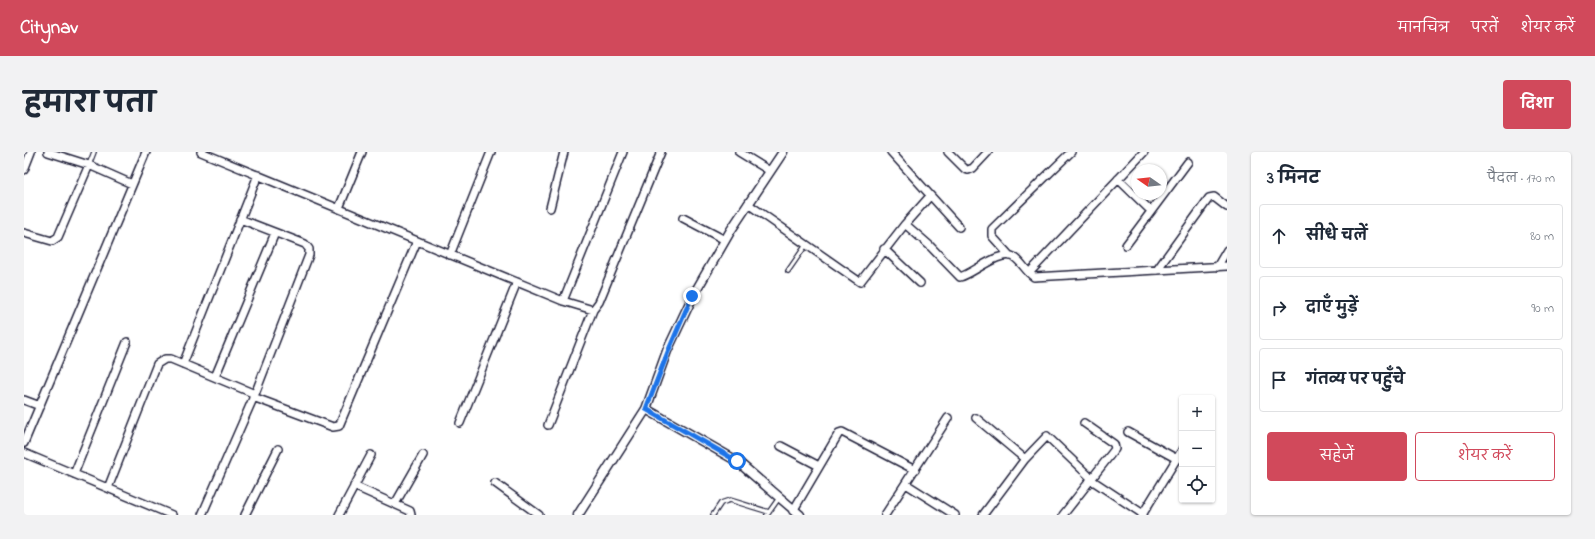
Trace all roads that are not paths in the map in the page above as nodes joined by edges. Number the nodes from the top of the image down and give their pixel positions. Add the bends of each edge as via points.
1 (31, 152) edge
2 (48, 152) edge
3 (94, 152) edge
4 (146, 152) edge
5 (362, 152) edge
6 (491, 152) edge
7 (564, 152) edge
8 (623, 152) edge
9 (661, 152) edge
10 (739, 152) edge
11 (783, 152) edge
12 (891, 152) edge
13 (948, 152) edge
14 (988, 152) edge
15 (1071, 152) edge
16 (1144, 152) edge
17 (57, 153) edge
18 (204, 153) edge
19 (1188, 162) dead end
20 (89, 165) junction
21 (24, 170) edge
22 (770, 171) junction
23 (258, 175) junction
24 (1118, 180) junction
25 (132, 184) junction
26 (930, 196) junction
27 (748, 204) junction
28 (1227, 206) edge
29 (338, 208) junction
30 (550, 208) dead end
31 (1151, 211) junction
32 (683, 218) dead end
33 (240, 219) junction
34 (904, 224) junction
35 (959, 227) dead end
36 (24, 233) edge
37 (275, 233) junction
38 (725, 240) junction
39 (417, 241) junction
40 (806, 245) junction
41 (1126, 245) dead end
42 (884, 249) junction
43 (1227, 250) edge
44 (450, 255) junction
45 (1010, 256) junction
46 (1227, 266) edge
47 (1217, 267) junction
48 (1157, 270) junction
49 (788, 271) dead end
50 (1029, 273) junction
51 (517, 282) junction
52 (920, 283) dead end
53 (562, 301) junction
54 (593, 310) junction
55 (127, 342) dead end
56 (183, 364) junction
57 (215, 377) junction
58 (254, 395) junction
59 (24, 400) edge
60 (40, 406) junction
61 (646, 409) junction
62 (948, 418) dead end
63 (976, 418) dead end
64 (460, 422) dead end
65 (1084, 423) dead end
66 (548, 425) dead end
67 (1128, 432) dead end
68 (24, 443) edge
69 (781, 446) dead end
70 (278, 449) dead end
71 (24, 452) edge
72 (371, 455) dead end
73 (423, 455) dead end
74 (1179, 455) edge
75 (1025, 459) junction
76 (1177, 459) junction
77 (819, 466) junction
78 (915, 470) junction
79 (74, 474) junction
80 (1090, 479) junction
81 (495, 483) dead end
82 (906, 484) junction
83 (354, 486) junction
84 (108, 488) junction
85 (779, 498) junction
86 (395, 504) junction
87 (797, 513) edge
88 (768, 514) edge
89 (1142, 514) edge
90 (172, 515) edge
91 (202, 515) edge
92 (245, 515) edge
93 (339, 515) edge
94 (412, 515) edge
95 (539, 515) edge
96 (578, 515) edge
97 (713, 515) edge
98 (885, 515) edge
99 (955, 515) edge
100 (983, 515) edge
101 (1063, 515) edge

1 - 21 street
2 - 17 street
3 - 20 lane
4 - 25 street
5 - 29 street
6 - 44 street
7 - 30 street
8 - 53 street
9 - 54 street via 599,302
10 - 22 street
11 - 22 street
12 - 26 street
13 - 14 street via 968,170
15 - 45 street via 992,229 992,236
16 - 24 street
17 - 20 street
18 - 23 street
19 - 31 street
20 - 25 street
20 - 36 street via 58,237 52,241
22 - 27 street
23 - 29 street
23 - 33 street
24 - 31 street
24 - 50 street
25 - 60 street
26 - 34 street
26 - 35 street
27 - 38 street
27 - 40 street
28 - 48 street via 1214,197 1209,198
29 - 39 street
31 - 41 street
32 - 38 street
33 - 37 street
33 - 56 street
34 - 42 street
34 - 45 street via 908,225 960,277 994,260
37 - 57 street
37 - 58 street via 305,244 310,255
38 - 61 street via 692,296
39 - 44 street
39 - 58 street via 339,426 333,427
40 - 42 street via 860,282
40 - 49 lane
42 - 52 street
43 - 47 street
44 - 51 street
45 - 50 street
46 - 47 street
47 - 48 street
48 - 50 street via 1038,277
51 - 53 street
51 - 64 street
53 - 54 street
54 - 66 street
55 - 79 street
56 - 57 street
56 - 84 street via 165,359 157,364
57 - 58 street
58 - 91 street
59 - 60 street
60 - 68 street
61 - 85 street via 737,461
61 - 96 street
62 - 78 street
63 - 75 street
65 - 80 street via 1115,446
67 - 76 street
69 - 77 street
70 - 92 street
71 - 79 street
72 - 83 street
73 - 86 street
74 - 76 street
75 - 80 street via 1047,436
75 - 100 street
76 - 89 street
77 - 78 street via 839,433 844,432
77 - 87 street
78 - 82 street
79 - 84 street
80 - 89 street
80 - 101 street
81 - 95 street
82 - 98 street
82 - 99 street
83 - 86 street
83 - 93 street
84 - 90 street
85 - 87 street
85 - 88 lane
86 - 94 street
88 - 97 lane via 730,500 721,503

